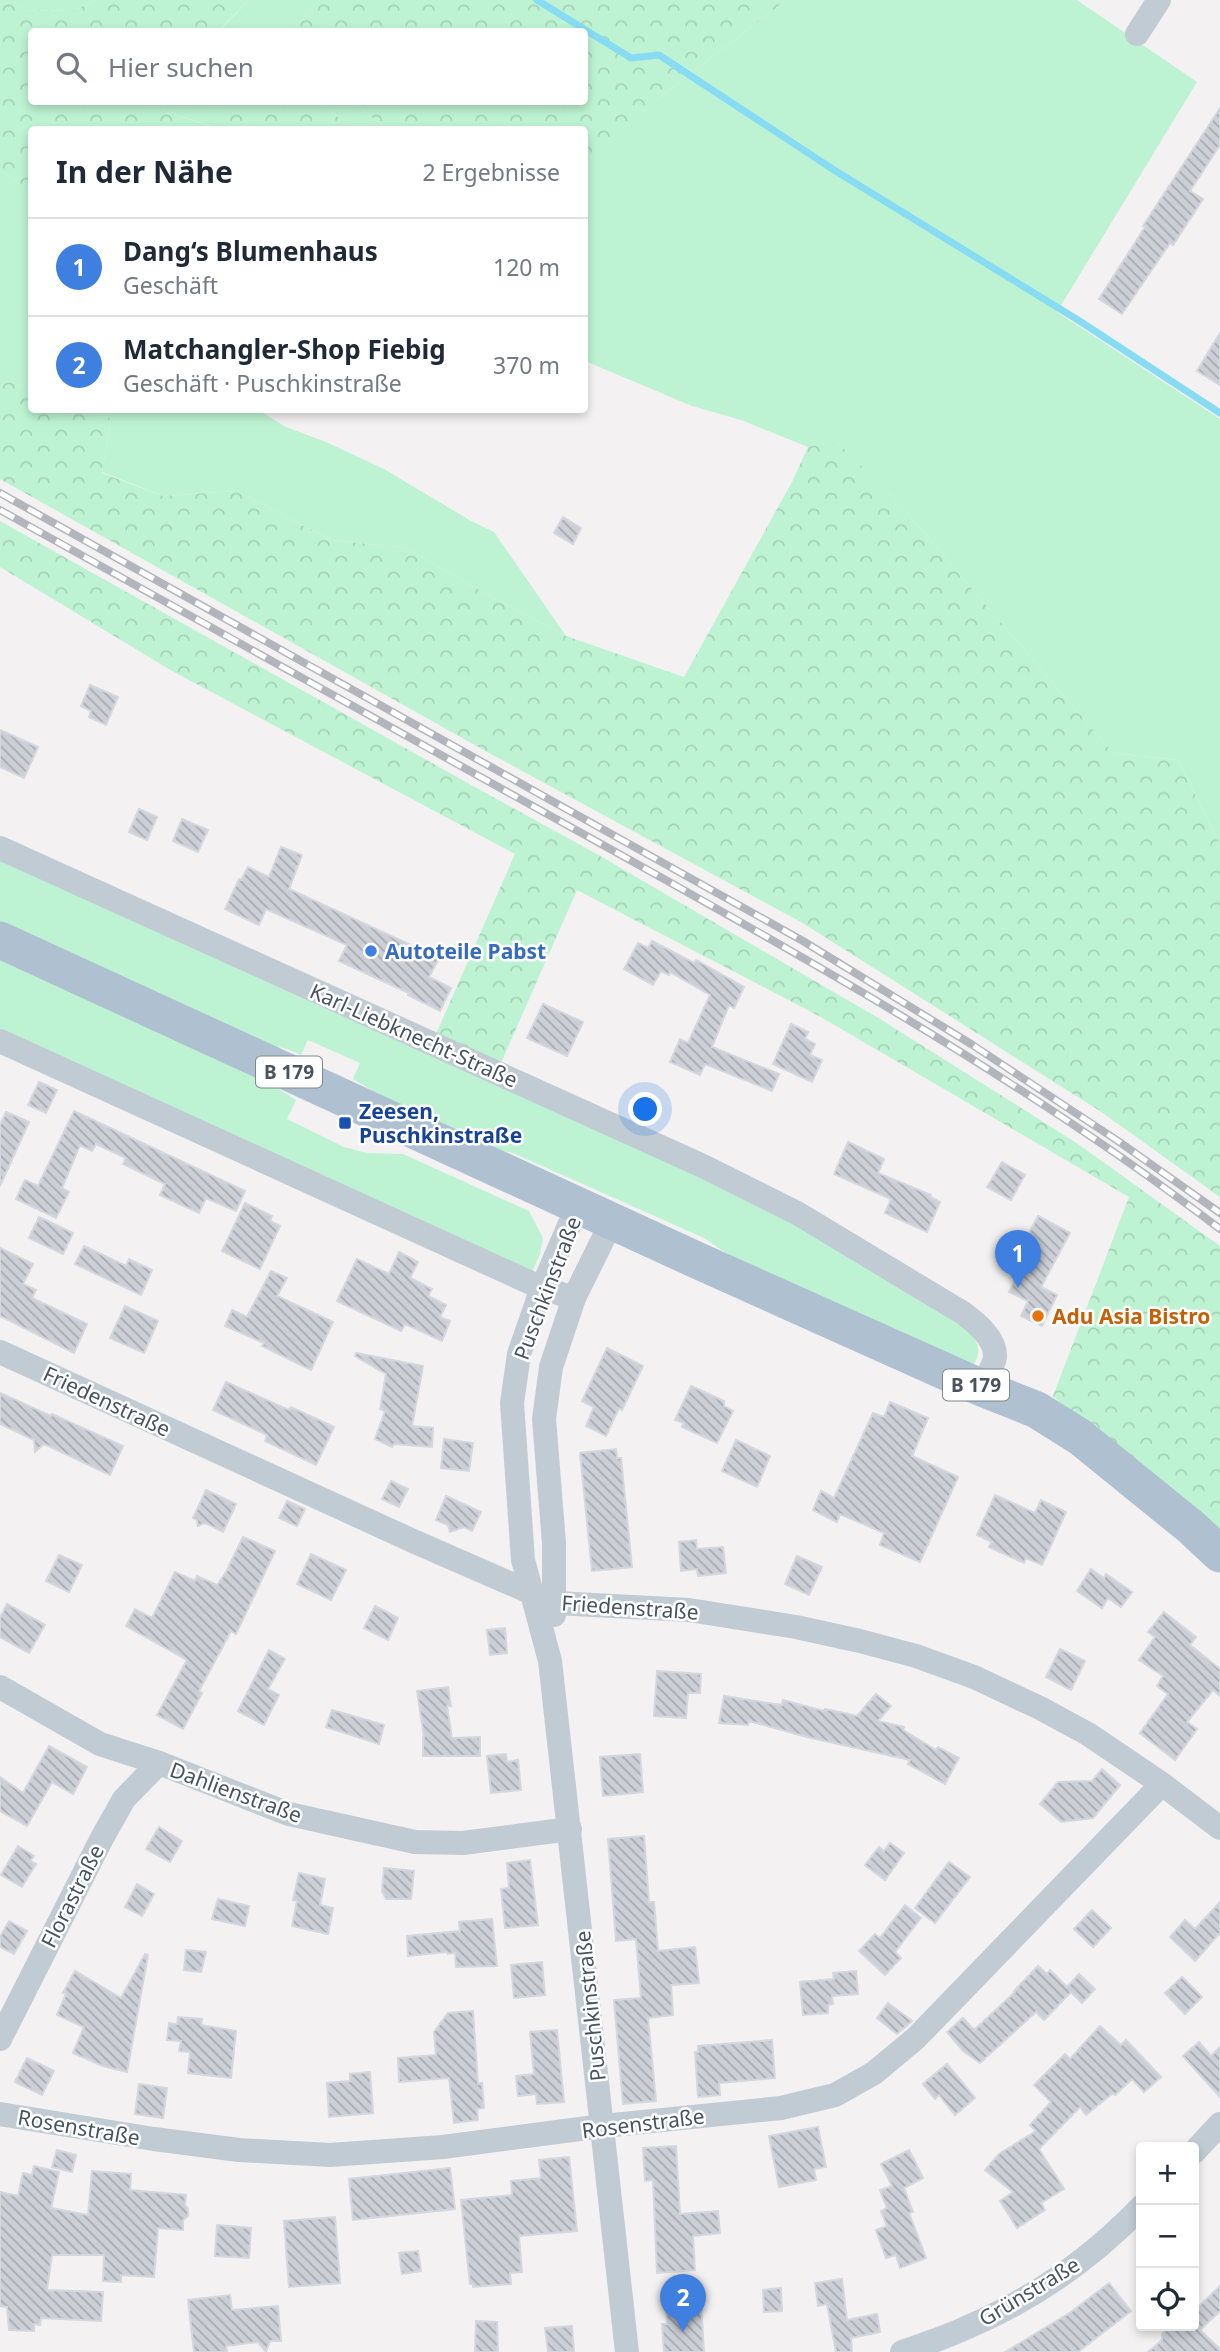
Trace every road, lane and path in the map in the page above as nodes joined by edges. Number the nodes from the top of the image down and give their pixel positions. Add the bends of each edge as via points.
1 (1159, 0) edge
2 (1137, 34) dead end
3 (0, 848) edge
4 (0, 940) edge
5 (0, 1041) edge
6 (578, 1205) junction
7 (612, 1221) junction
8 (542, 1288) junction
9 (574, 1298) junction
10 (0, 1352) edge
11 (982, 1388) junction
12 (1220, 1554) edge
13 (544, 1598) junction
14 (0, 1687) edge
15 (159, 1763) junction
16 (1162, 1784) junction
17 (1220, 1828) edge
18 (570, 1829) junction
19 (1, 2032) edge
20 (0, 2114) edge
21 (1220, 2124) edge
22 (603, 2126) junction
23 (1199, 2147) edge
24 (1136, 2212) edge
25 (627, 2352) edge
26 (902, 2352) edge

1 - 2 street
3 - 11 street, Karl-Liebknecht-Straße via 692,1161 797,1213 979,1326 995,1356
4 - 6 main road, B 179
5 - 8 street
6 - 7 main road, B 179
6 - 8 street, Puschkinstraße
7 - 9 street, Puschkinstraße
7 - 11 main road, B 179
8 - 9 street
8 - 13 street, Puschkinstraße via 519,1354 512,1403 523,1560
9 - 13 street, Puschkinstraße via 551,1367 544,1419 554,1544
10 - 13 street, Friedenstraße
11 - 12 main road, B 179 via 1037,1410 1080,1437
13 - 16 street, Friedenstraße via 690,1610 796,1627 916,1656 1040,1708
13 - 18 street, Puschkinstraße
14 - 15 street, Dahlienstraße via 100,1744
15 - 18 street, Dahlienstraße via 289,1814 415,1842 463,1843
15 - 19 street, Florastraße via 124,1799
16 - 17 street, Friedenstraße
16 - 22 street, Rosenstraße via 916,2038 874,2073 835,2095 781,2108
18 - 22 street, Puschkinstraße
20 - 22 street, Rosenstraße via 154,2140 330,2155 443,2147
21 - 23 street
22 - 25 street, Puschkinstraße
24 - 26 street, Grünstraße via 1068,2271 1017,2302 969,2327

